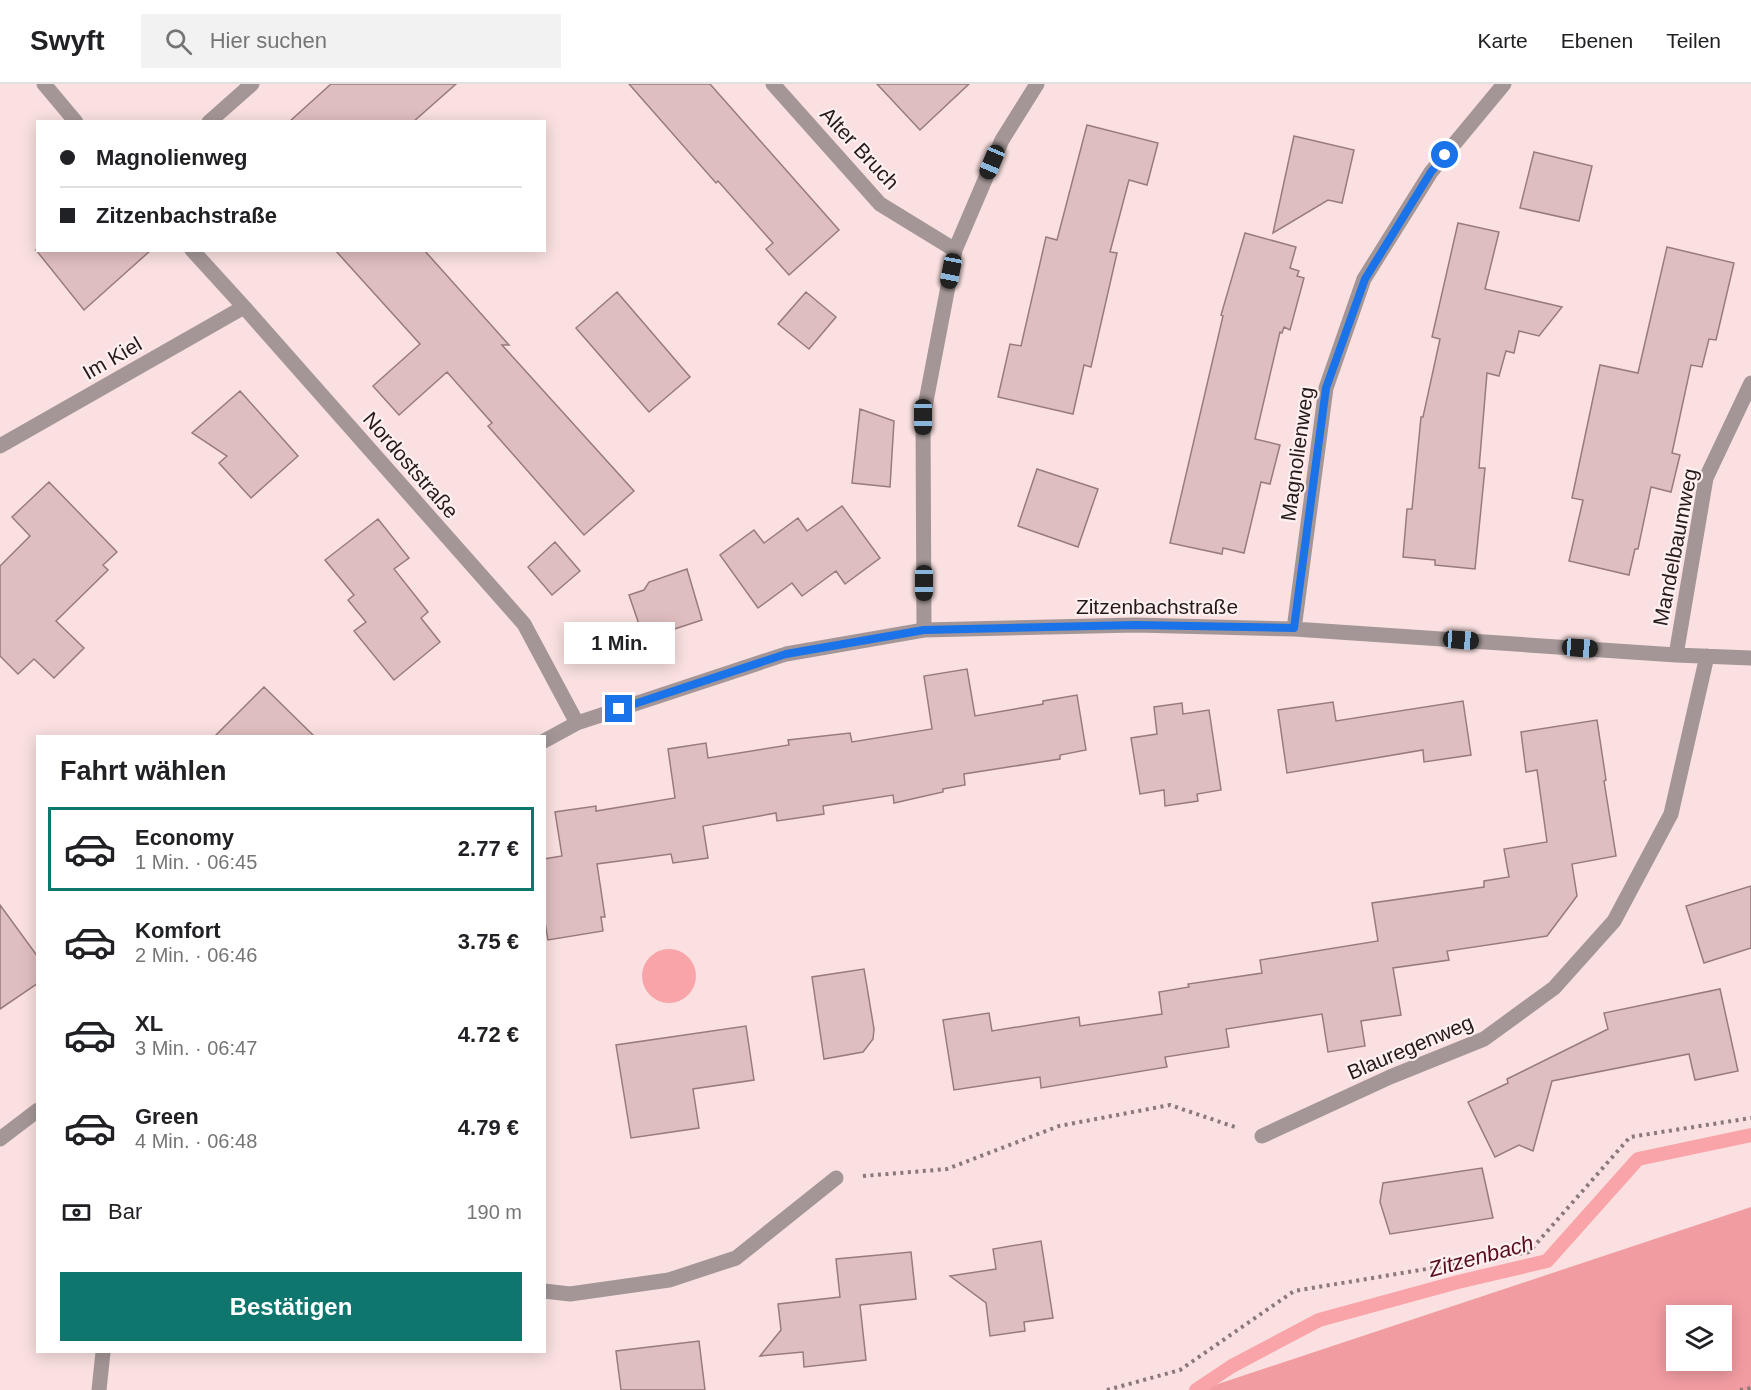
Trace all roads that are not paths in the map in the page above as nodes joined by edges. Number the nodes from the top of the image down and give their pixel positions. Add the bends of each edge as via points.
1 (44, 84) edge
2 (252, 84) edge
3 (773, 84) edge
4 (1037, 84) edge
5 (1504, 84) edge
6 (74, 120) edge
7 (211, 120) edge
8 (955, 250) junction
9 (194, 252) edge
10 (244, 307) junction
11 (1751, 383) edge
12 (0, 446) edge
13 (1294, 628) junction
14 (924, 630) junction
15 (1676, 655) junction
16 (1707, 656) junction
17 (1751, 658) edge
18 (577, 723) junction
19 (546, 740) edge
20 (36, 1112) edge
21 (1262, 1136) road end
22 (0, 1139) edge
23 (836, 1178) road end
24 (546, 1291) edge
25 (103, 1353) edge
26 (99, 1390) edge

1 - 6 street
2 - 7 street
3 - 8 street, Alter Bruch via 880,204
4 - 8 street via 1002,140
5 - 13 street, Magnolienweg via 1431,172 1365,279 1326,388
8 - 14 street via 923,417
9 - 10 street, Nordoststraße
10 - 12 street, Im Kiel
10 - 18 street, Nordoststraße via 524,624
11 - 15 street, Mandelbaumweg via 1706,478
13 - 14 street, Zitzenbachstraße via 1136,625
13 - 15 street, Zitzenbachstraße
14 - 18 street, Zitzenbachstraße via 786,654
15 - 16 street, Zitzenbachstraße
16 - 17 street, Zitzenbachstraße
16 - 21 street, Blauregenweg via 1671,814 1614,921 1554,988 1484,1039
18 - 19 street, Zitzenbachstraße
20 - 22 street
23 - 24 street via 736,1258 669,1280 570,1294
25 - 26 street

